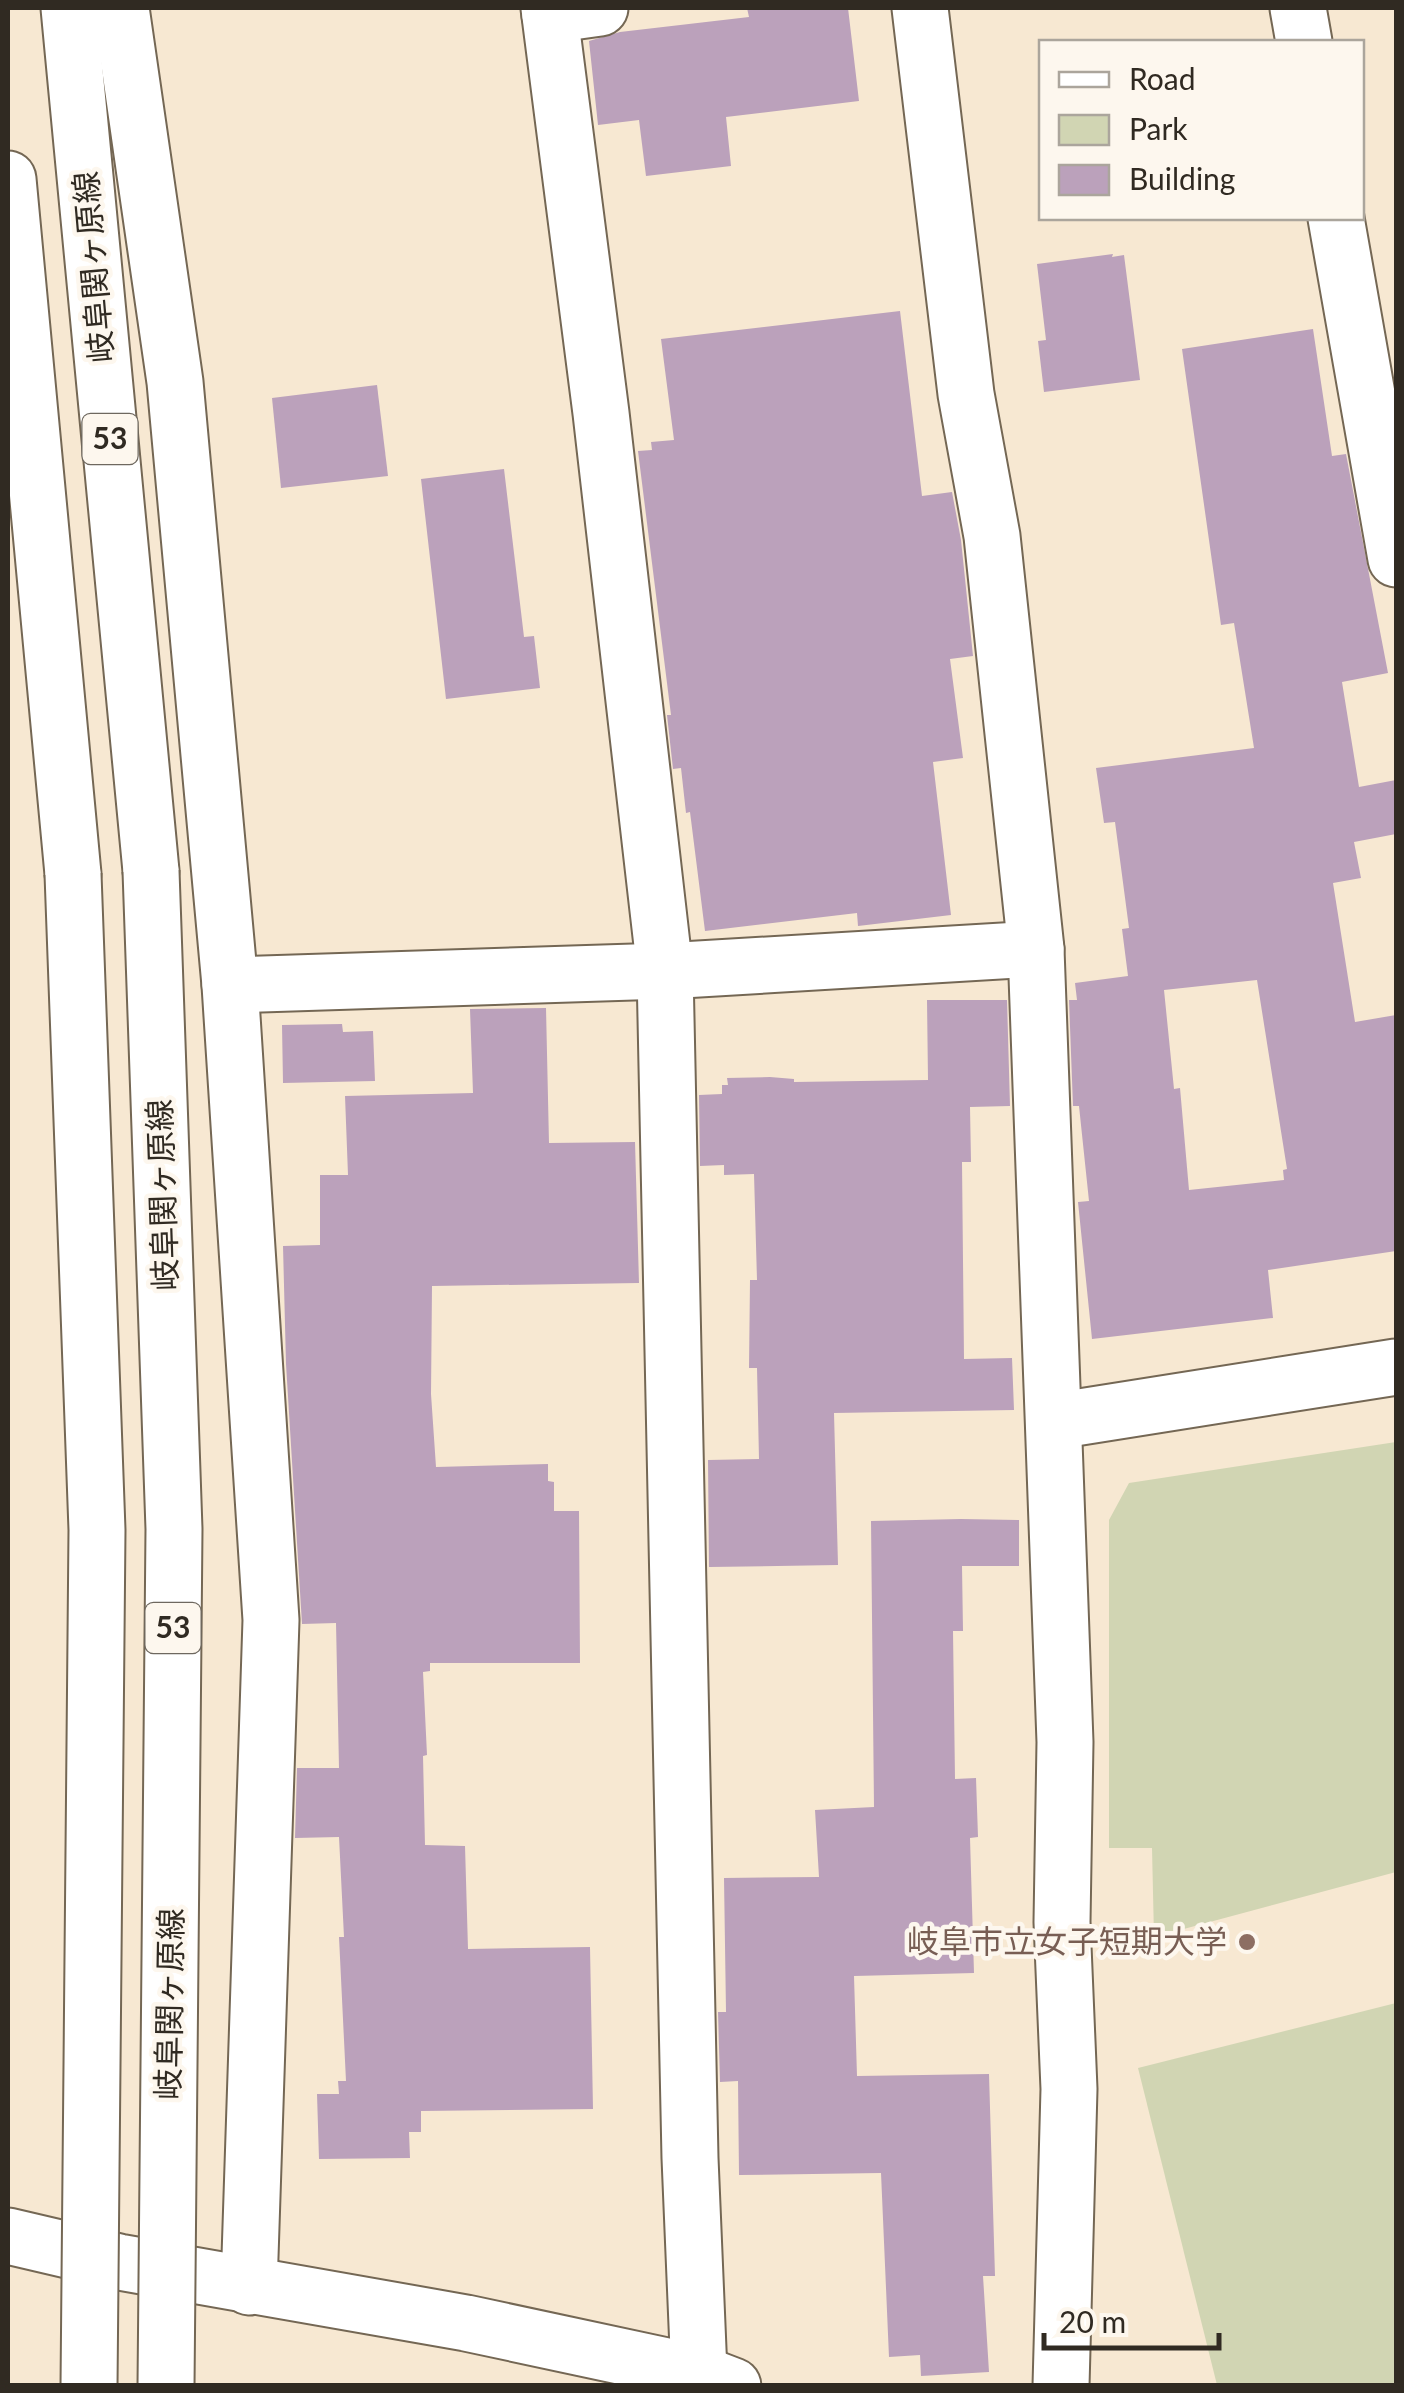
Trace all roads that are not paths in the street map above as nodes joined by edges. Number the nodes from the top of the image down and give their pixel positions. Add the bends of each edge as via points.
1 (69, 8) edge
2 (121, 8) edge
3 (920, 8) edge
4 (1298, 8) edge
5 (566, 10) edge
6 (1304, 40) edge
7 (8, 179) edge
8 (1336, 220) edge
9 (1396, 559) edge
10 (1036, 950) junction
11 (665, 971) junction
12 (230, 985) junction
13 (1396, 1367) edge
14 (1055, 1421) junction
15 (8, 2236) edge
16 (248, 2287) junction
17 (716, 2379) edge
18 (89, 2386) edge
19 (166, 2386) edge
20 (1061, 2386) edge

1 - 19 street, 岐阜関ヶ原線 / 53, bridge via 151,871 174,1528
2 - 12 street via 175,382
3 - 10 street via 966,394 992,536
4 - 6 street
5 - 11 street via 601,413
7 - 18 street, 53, bridge via 74,874 97,1530
8 - 9 street
10 - 11 street
10 - 14 street
11 - 12 street
11 - 17 street via 690,2138
12 - 16 street via 270,1620
13 - 14 street
14 - 20 street via 1069,2089
15 - 16 street
16 - 17 street via 466,2323

